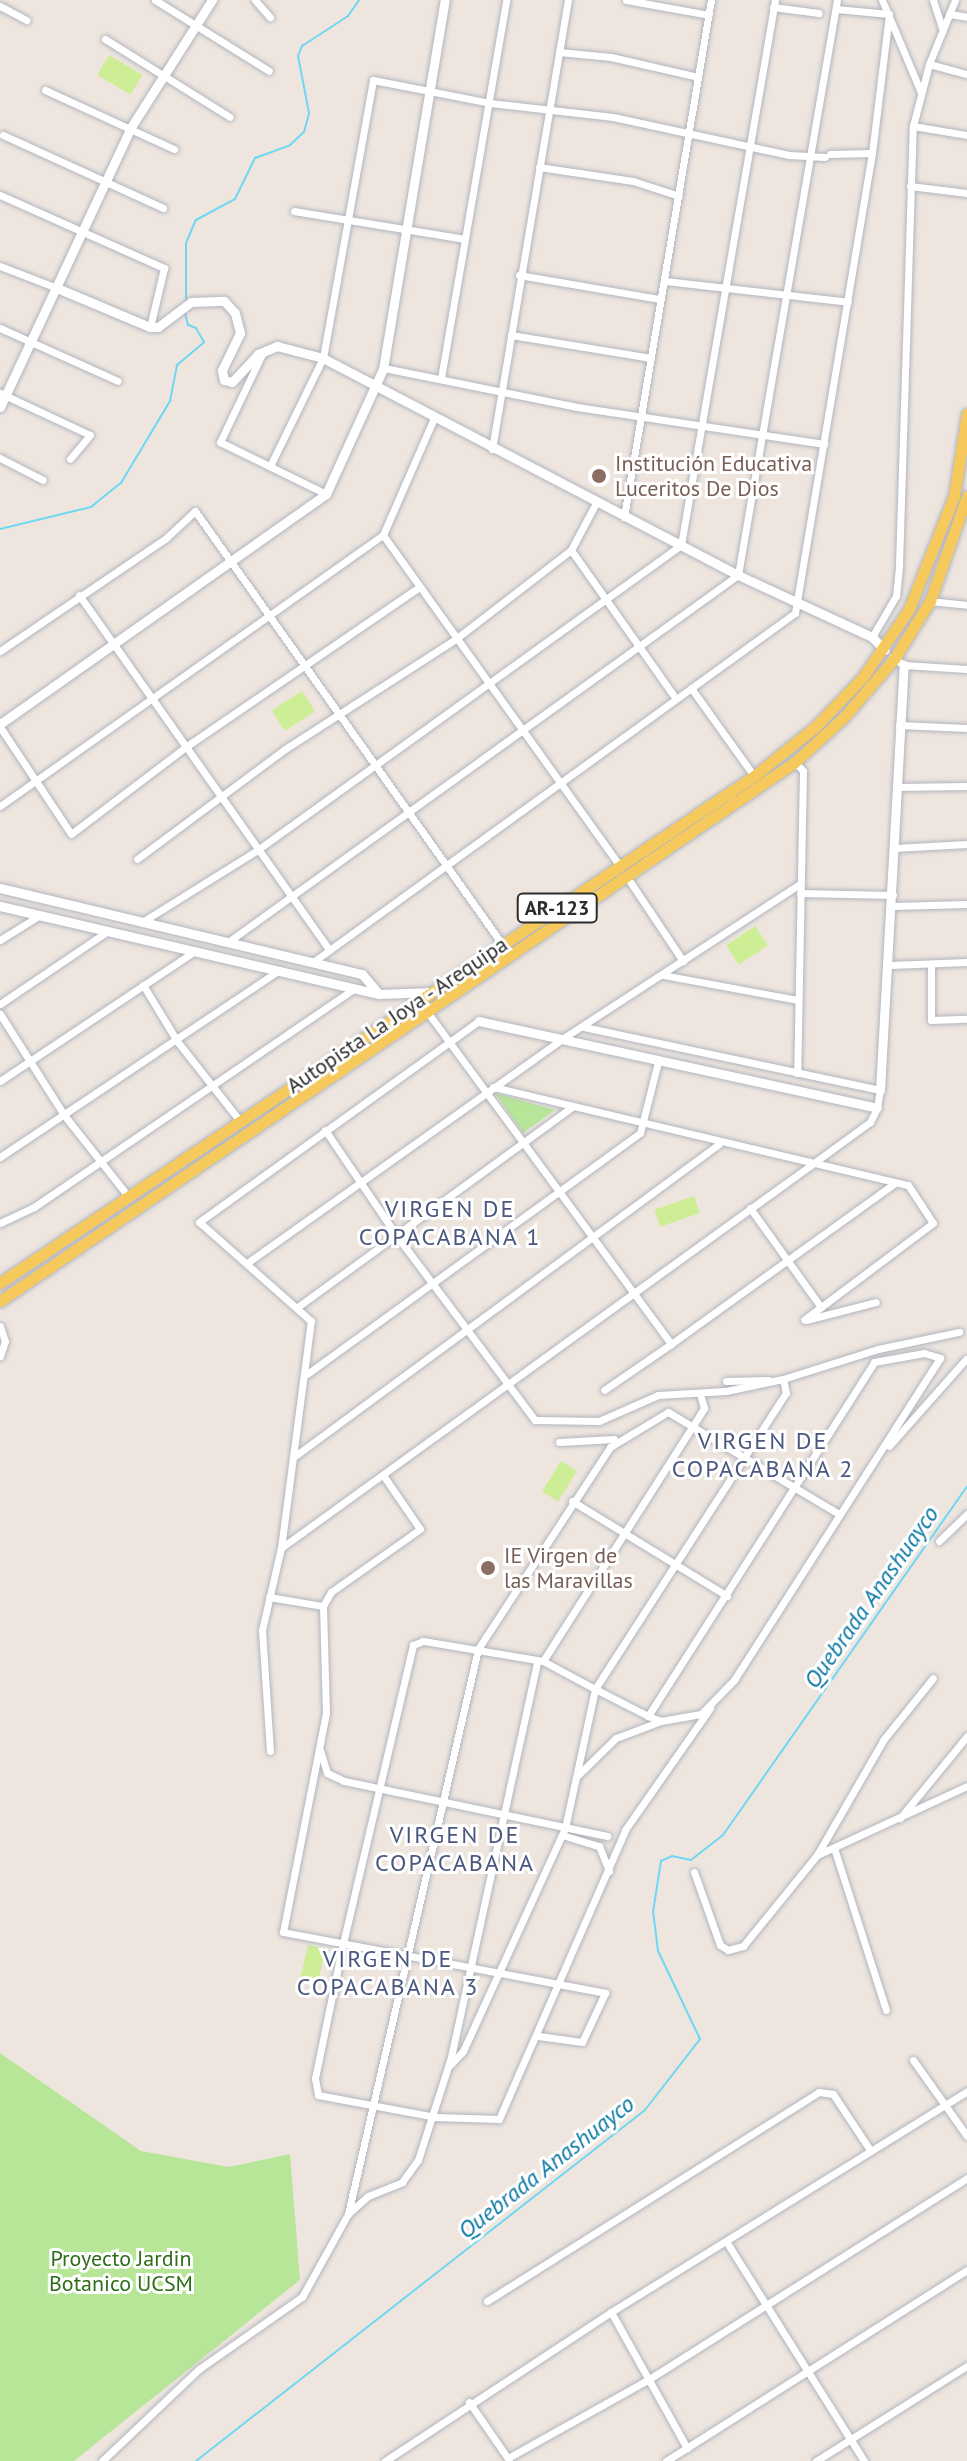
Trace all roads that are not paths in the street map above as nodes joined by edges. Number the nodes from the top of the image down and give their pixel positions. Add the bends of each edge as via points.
1 (155, 0) edge
2 (212, 0) edge
3 (255, 0) edge
4 (445, 0) edge
5 (506, 0) edge
6 (568, 0) edge
7 (626, 0) edge
8 (711, 0) edge
9 (882, 0) edge
10 (933, 0) edge
11 (955, 0) edge
12 (774, 4) edge
13 (836, 4) edge
14 (0, 6) edge
15 (819, 13) dead end
16 (889, 14) junction
17 (949, 14) junction
18 (709, 15) junction
19 (270, 17) dead end
20 (967, 17) edge
21 (26, 20) dead end
22 (195, 23) junction
23 (943, 29) junction
24 (105, 39) dead end
25 (559, 52) junction
26 (929, 64) junction
27 (269, 71) dead end
28 (164, 73) junction
29 (967, 74) edge
30 (698, 77) junction
31 (45, 90) dead end
32 (431, 90) junction
33 (921, 91) junction
34 (490, 103) junction
35 (549, 110) junction
36 (230, 117) dead end
37 (913, 126) junction
38 (131, 127) junction
39 (3, 135) dead end
40 (967, 135) edge
41 (689, 137) junction
42 (749, 148) junction
43 (174, 149) dead end
44 (872, 153) junction
45 (809, 157) junction
46 (539, 167) junction
47 (104, 182) junction
48 (910, 186) junction
49 (967, 193) edge
50 (0, 195) edge
51 (679, 196) junction
52 (163, 208) dead end
53 (294, 211) dead end
54 (346, 221) junction
55 (83, 231) junction
56 (406, 231) junction
57 (465, 239) junction
58 (0, 266) edge
59 (519, 275) junction
60 (665, 281) junction
61 (57, 288) junction
62 (724, 289) junction
63 (785, 296) junction
64 (660, 299) junction
65 (848, 302) junction
66 (150, 327) junction
67 (0, 328) edge
68 (511, 335) junction
69 (31, 342) junction
70 (264, 351) junction
71 (323, 358) junction
72 (651, 358) junction
73 (389, 369) dead end
74 (441, 378) junction
75 (118, 381) dead end
76 (378, 388) junction
77 (501, 393) junction
78 (3, 394) edge
79 (0, 407) edge
80 (967, 414) edge
81 (641, 415) junction
82 (434, 418) junction
83 (702, 425) junction
84 (762, 436) junction
85 (824, 444) junction
86 (492, 449) junction
87 (0, 458) edge
88 (70, 459) dead end
89 (270, 466) junction
90 (43, 480) dead end
91 (326, 494) junction
92 (967, 496) edge
93 (596, 503) junction
94 (624, 517) junction
95 (383, 535) junction
96 (681, 545) junction
97 (571, 550) junction
98 (233, 560) junction
99 (738, 575) junction
100 (419, 587) junction
101 (79, 595) junction
102 (606, 599) junction
103 (930, 601) junction
104 (799, 604) junction
105 (967, 605) edge
106 (268, 611) junction
107 (872, 637) junction
108 (457, 638) junction
109 (116, 645) junction
110 (640, 647) junction
111 (885, 650) junction
112 (0, 651) edge
113 (899, 662) junction
114 (304, 663) junction
115 (967, 669) edge
116 (489, 682) junction
117 (691, 688) junction
118 (676, 699) junction
119 (152, 700) junction
120 (338, 715) junction
121 (899, 725) junction
122 (0, 726) edge
123 (967, 728) edge
124 (523, 731) junction
125 (187, 746) junction
126 (795, 762) junction
127 (374, 768) junction
128 (754, 776) junction
129 (559, 781) junction
130 (33, 783) junction
131 (967, 786) edge
132 (896, 787) junction
133 (221, 798) junction
134 (0, 806) edge
135 (408, 815) junction
136 (967, 844) edge
137 (894, 848) junction
138 (256, 851) junction
139 (137, 859) dead end
140 (443, 866) junction
141 (620, 866) junction
142 (627, 877) junction
143 (0, 888) edge
144 (800, 888) junction
145 (292, 899) junction
146 (893, 900) junction
147 (967, 904) edge
148 (0, 906) edge
149 (40, 915) junction
150 (142, 922) junction
151 (110, 930) junction
152 (0, 940) edge
153 (228, 942) junction
154 (502, 944) junction
155 (329, 950) junction
156 (195, 951) junction
157 (683, 961) junction
158 (313, 962) junction
159 (967, 962) edge
160 (890, 965) junction
161 (931, 965) junction
162 (276, 972) junction
163 (663, 975) junction
164 (143, 985) junction
165 (354, 989) junction
166 (432, 992) junction
167 (379, 994) junction
168 (798, 1000) junction
169 (0, 1004) edge
170 (428, 1013) junction
171 (0, 1014) edge
172 (967, 1019) edge
173 (479, 1021) joint
174 (584, 1027) junction
175 (448, 1039) junction
176 (562, 1039) junction
177 (177, 1041) junction
178 (30, 1060) junction
179 (658, 1062) junction
180 (797, 1073) junction
181 (0, 1081) edge
182 (214, 1084) junction
183 (490, 1090) junction
184 (880, 1090) junction
185 (572, 1107) junction
186 (877, 1108) junction
187 (64, 1115) junction
188 (240, 1121) junction
189 (641, 1126) junction
190 (325, 1130) junction
191 (523, 1143) junction
192 (719, 1144) junction
193 (0, 1157) edge
194 (100, 1161) junction
195 (811, 1165) junction
196 (360, 1183) junction
197 (895, 1183) junction
198 (557, 1191) junction
199 (128, 1196) junction
200 (750, 1208) junction
201 (0, 1223) edge
202 (396, 1235) junction
203 (593, 1240) junction
204 (787, 1260) junction
205 (247, 1263) junction
206 (0, 1283) edge
207 (432, 1284) junction
208 (632, 1290) junction
209 (0, 1301) edge
210 (876, 1302) dead end
211 (299, 1306) junction
212 (821, 1307) junction
213 (0, 1326) edge
214 (468, 1329) junction
215 (959, 1332) dead end
216 (671, 1344) junction
217 (0, 1356) edge
218 (966, 1359) edge
219 (307, 1374) junction
220 (779, 1380) junction
221 (507, 1381) junction
222 (726, 1381) dead end
223 (604, 1390) dead end
224 (700, 1394) junction
225 (691, 1427) junction
226 (616, 1438) junction
227 (559, 1442) dead end
228 (295, 1456) junction
229 (743, 1456) junction
230 (875, 1463) junction
231 (383, 1475) junction
232 (796, 1486) junction
233 (572, 1501) junction
234 (839, 1514) junction
235 (967, 1514) edge
236 (623, 1533) junction
237 (939, 1541) dead end
238 (281, 1548) junction
239 (675, 1566) junction
240 (727, 1596) junction
241 (269, 1597) junction
242 (323, 1606) junction
243 (478, 1649) junction
244 (540, 1661) junction
245 (933, 1678) dead end
246 (595, 1689) junction
247 (710, 1708) junction
248 (648, 1716) junction
249 (661, 1721) junction
250 (967, 1736) edge
251 (319, 1744) junction
252 (270, 1751) dead end
253 (576, 1777) junction
254 (967, 1786) edge
255 (380, 1789) junction
256 (444, 1803) junction
257 (503, 1815) junction
258 (897, 1822) junction
259 (563, 1831) junction
260 (607, 1836) dead end
261 (834, 1848) junction
262 (817, 1855) junction
263 (694, 1872) dead end
264 (609, 1874) junction
265 (343, 1943) junction
266 (409, 1955) junction
267 (470, 1969) junction
268 (500, 1975) junction
269 (561, 1986) junction
270 (886, 2010) dead end
271 (538, 2036) junction
272 (913, 2060) dead end
273 (449, 2066) junction
274 (967, 2091) edge
275 (947, 2103) junction
276 (373, 2107) junction
277 (435, 2117) junction
278 (967, 2136) edge
279 (870, 2150) junction
280 (967, 2178) edge
281 (348, 2214) junction
282 (726, 2241) junction
283 (967, 2270) edge
284 (487, 2301) dead end
285 (766, 2303) junction
286 (611, 2312) junction
287 (967, 2366) edge
288 (807, 2369) junction
289 (646, 2381) junction
290 (469, 2402) junction
291 (852, 2439) junction
292 (687, 2448) junction
293 (509, 2460) edge
294 (102, 2461) edge
295 (385, 2461) edge
296 (666, 2461) edge
297 (816, 2461) edge
298 (864, 2461) edge

1 - 22 street
2 - 22 street
3 - 19 street
4 - 32 street
5 - 34 street
6 - 25 street
7 - 18 street
8 - 18 street
9 - 16 street
10 - 23 street
11 - 17 street
12 - 15 street
12 - 42 street
13 - 16 street
13 - 45 street
14 - 21 street
16 - 33 street
16 - 44 street
17 - 20 street
17 - 23 street
18 - 30 street
22 - 27 street
22 - 28 street
23 - 26 street
24 - 28 street
25 - 30 street via 611,57
25 - 35 street
26 - 29 street
26 - 33 street
28 - 36 street
28 - 38 street
30 - 41 street
31 - 38 street
32 - 34 street
32 - 54 street via 373,80
32 - 56 street
33 - 37 street
34 - 35 street
34 - 57 street
35 - 41 street via 613,117
35 - 46 street
37 - 40 street
37 - 48 street
38 - 43 street
38 - 47 street
39 - 47 street
41 - 42 street
41 - 51 street
42 - 45 street
42 - 62 street
44 - 45 street
44 - 65 street
45 - 63 street
46 - 51 street via 633,181
46 - 59 street
47 - 52 street
47 - 55 street
48 - 49 street
48 - 107 street via 899,565 896,596
50 - 55 street
51 - 60 street
53 - 54 street
54 - 56 street
54 - 71 street
55 - 61 street
55 - 66 street via 164,268
56 - 57 street
56 - 76 street
57 - 74 street
58 - 61 street
59 - 64 street
59 - 68 street
60 - 62 street
60 - 64 street
61 - 66 street
61 - 69 street
62 - 63 street
62 - 83 street
63 - 65 street
63 - 84 street
64 - 72 street
65 - 85 street
66 - 70 street via 158,327 184,304 217,298 233,309 240,329 222,370 224,380 232,382
67 - 69 street
68 - 72 street
68 - 77 street
69 - 75 street
69 - 78 street
70 - 71 street via 292,347
70 - 89 street via 220,442
71 - 76 street
71 - 89 street
72 - 81 street
73 - 74 street
74 - 77 street
76 - 82 street
76 - 91 street
77 - 81 street
77 - 86 street
78 - 79 street
78 - 88 street via 90,435
80 - 111 main road, Autopista La Joya - Arequipa / AR-123 via 954,496 939,544
81 - 83 street
81 - 94 street
82 - 86 street
82 - 95 street
83 - 84 street
83 - 96 street
84 - 85 street
84 - 99 street
85 - 104 street
86 - 93 street
87 - 90 street
89 - 91 street
91 - 98 street
92 - 103 main road, Autopista La Joya - Arequipa / AR-123
93 - 94 street
93 - 97 street
94 - 96 street
95 - 100 street
95 - 106 street
96 - 99 street
96 - 102 street
97 - 102 street
97 - 108 street
98 - 101 street via 195,511 165,539
98 - 106 street
98 - 109 street
99 - 104 street
99 - 110 street
100 - 108 street
100 - 114 street
101 - 109 street
101 - 112 street
102 - 110 street
102 - 116 street
103 - 105 street
103 - 113 main road, Autopista La Joya - Arequipa / AR-123
104 - 107 street
104 - 117 street via 795,613
106 - 114 street
106 - 119 street
107 - 111 street
108 - 116 street
108 - 120 street
109 - 119 street
109 - 122 street
110 - 118 street
110 - 124 street
111 - 113 street
111 - 128 main road, Autopista La Joya - Arequipa / AR-123 via 836,708
113 - 115 street
113 - 121 street
113 - 126 main road, Autopista La Joya - Arequipa / AR-123
114 - 120 street
114 - 125 street
116 - 124 street
116 - 127 street
117 - 118 street
117 - 128 street
118 - 129 street
119 - 125 street
119 - 130 street
120 - 127 street
120 - 133 street
121 - 123 street
121 - 132 street
122 - 130 street
124 - 129 street
124 - 135 street
125 - 130 street via 71,834
125 - 133 street
126 - 142 main road, Autopista La Joya - Arequipa / AR-123
126 - 144 street via 803,771
127 - 135 street
127 - 138 street
128 - 141 main road, Autopista La Joya - Arequipa / AR-123
129 - 140 street
129 - 141 street
130 - 134 street
131 - 132 street
132 - 137 street
133 - 138 street
133 - 139 street
135 - 140 street
135 - 145 street
136 - 137 street
137 - 146 street
138 - 145 street
138 - 150 street
140 - 154 street
140 - 155 street
141 - 154 main road, Autopista La Joya - Arequipa / AR-123
142 - 157 street
142 - 170 main road, Autopista La Joya - Arequipa / AR-123
143 - 150 street
144 - 146 street
144 - 157 street
144 - 168 street
145 - 153 street
145 - 155 street
146 - 147 street
146 - 160 street
148 - 149 street
149 - 151 street
149 - 152 street
150 - 153 street
151 - 156 street
151 - 169 street
153 - 158 street
154 - 166 main road, Autopista La Joya - Arequipa / AR-123
155 - 158 street
156 - 162 street
156 - 164 street
157 - 163 street
158 - 167 street via 362,974
159 - 161 street
160 - 161 street
160 - 184 street
161 - 172 street via 931,1020
162 - 165 street
162 - 177 street
163 - 168 street
163 - 174 street
164 - 177 street
164 - 178 street
165 - 167 street
165 - 182 street
166 - 167 street
166 - 188 main road, Autopista La Joya - Arequipa / AR-123
168 - 180 street
170 - 175 street
170 - 209 main road, Autopista La Joya - Arequipa / AR-123
171 - 178 street
173 - 175 street
173 - 176 street
174 - 176 street
174 - 180 street
175 - 183 street
175 - 190 street
176 - 179 street
176 - 183 street
177 - 182 street
177 - 187 street
178 - 181 street
178 - 187 street
179 - 186 street
179 - 189 street
180 - 184 street
182 - 188 street
182 - 194 street
183 - 185 street
183 - 191 street
183 - 196 street
184 - 186 street
185 - 189 street
185 - 191 street
186 - 195 street via 870,1122
187 - 193 street
187 - 194 street
188 - 199 main road, Autopista La Joya - Arequipa / AR-123
189 - 192 street
189 - 198 street via 640,1133
190 - 196 street
190 - 205 street via 199,1222
191 - 198 street
191 - 202 street
192 - 195 street
192 - 203 street
194 - 199 street
194 - 201 street via 34,1207
195 - 197 street
195 - 200 street
196 - 202 street
196 - 205 street
197 - 204 street
197 - 212 street via 908,1185 933,1223
198 - 203 street
198 - 207 street
199 - 206 main road, Autopista La Joya - Arequipa / AR-123
200 - 204 street
200 - 208 street
202 - 207 street
202 - 211 street
203 - 208 street
203 - 214 street
204 - 212 street
204 - 216 street
205 - 211 street
207 - 214 street
207 - 219 street
208 - 216 street
208 - 221 street
210 - 212 street via 804,1320
211 - 219 street via 311,1321
213 - 217 street via 5,1341
214 - 221 street
214 - 228 street
215 - 220 street via 878,1349
216 - 223 street
218 - 230 street
219 - 228 street
220 - 222 street
220 - 224 street
220 - 229 street via 786,1393
221 - 224 street via 539,1422 603,1421 658,1395
221 - 231 street
224 - 225 street via 704,1408
225 - 226 street via 668,1412
225 - 229 street
225 - 236 street
226 - 227 street
226 - 233 street
228 - 238 street
229 - 232 street
229 - 239 street
230 - 232 street via 940,1358 924,1353 874,1362
230 - 234 street
231 - 238 street
231 - 242 street via 420,1529 331,1592
232 - 234 street
232 - 240 street
233 - 236 street
233 - 243 street
234 - 247 street via 735,1679
235 - 237 street
236 - 239 street
236 - 244 street
238 - 241 street
239 - 240 street
239 - 246 street
240 - 248 street
241 - 242 street
241 - 252 street via 262,1630
242 - 251 street via 326,1713
243 - 244 street
243 - 255 street via 423,1641 413,1645
243 - 256 street
244 - 246 street
244 - 257 street
245 - 262 street via 884,1739
246 - 248 street
246 - 253 street
247 - 249 street
247 - 264 street via 631,1821
248 - 249 street
249 - 253 street via 616,1738
250 - 258 street
251 - 255 street via 327,1773
251 - 265 street via 283,1932
253 - 259 street
254 - 258 street
255 - 256 street
255 - 265 street
256 - 257 street
256 - 266 street
257 - 259 street
257 - 267 street
258 - 261 street
259 - 260 street
259 - 264 street via 605,1850
259 - 268 street
261 - 262 street
261 - 270 street
262 - 263 street via 743,1946 728,1950 720,1945
264 - 269 street
265 - 266 street
265 - 276 street via 316,2086 326,2097
266 - 267 street
266 - 276 street
267 - 268 street
267 - 273 street
268 - 269 street
268 - 273 street via 463,2051
269 - 271 street
269 - 271 street via 605,1993 582,2042
271 - 277 street via 499,2119
272 - 275 street
273 - 277 street
274 - 275 street
275 - 278 street
275 - 279 street
276 - 277 street
276 - 281 street
277 - 281 street via 409,2174
279 - 282 street
279 - 284 street via 833,2094 819,2092
280 - 285 street
281 - 294 street via 302,2297 199,2369
282 - 285 street
282 - 286 street
283 - 288 street
285 - 288 street
285 - 289 street
286 - 289 street
286 - 290 street
287 - 291 street
288 - 291 street
288 - 292 street
289 - 292 street
289 - 293 street
290 - 293 street
290 - 295 street
291 - 297 street
291 - 298 street
292 - 296 street

